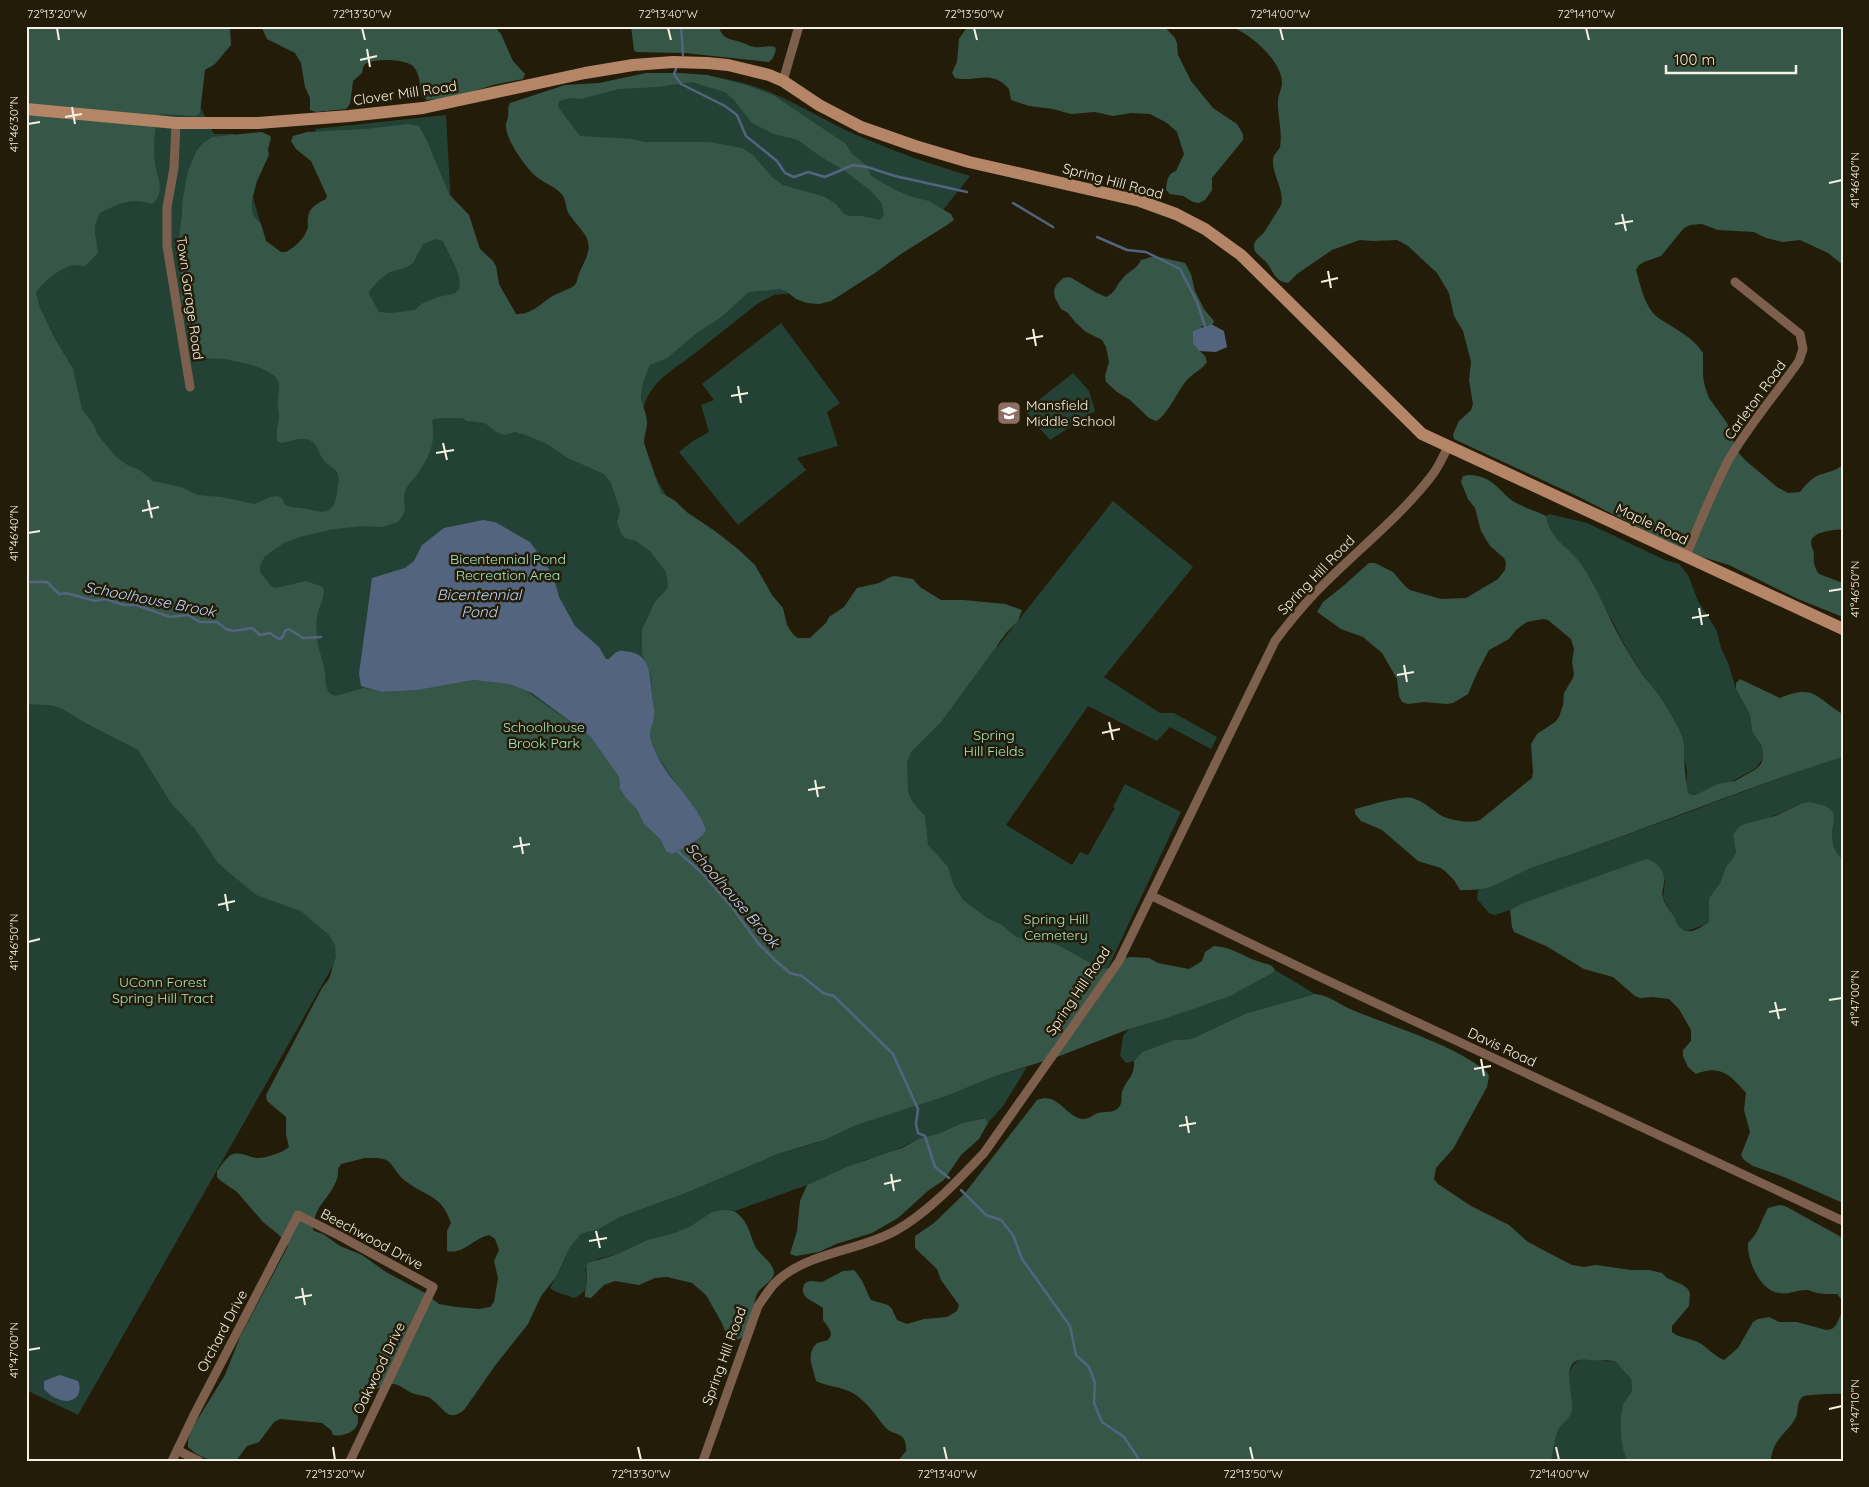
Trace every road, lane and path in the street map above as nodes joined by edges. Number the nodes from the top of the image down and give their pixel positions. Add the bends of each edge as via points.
1 (799, 26) edge
2 (783, 82) junction
3 (26, 110) edge
4 (176, 123) junction
5 (1735, 282) dead end
6 (190, 387) dead end
7 (1448, 447) junction
8 (1686, 556) junction
9 (1843, 629) edge
10 (1152, 896) junction
11 (298, 1215) joint
12 (1843, 1221) edge
13 (433, 1287) joint
14 (177, 1450) junction
15 (172, 1461) edge
16 (199, 1461) edge
17 (350, 1461) edge
18 (703, 1461) edge

1 - 2 street
2 - 4 street, Clover Mill Road via 770,75 728,65 673,62 586,73 423,108 258,123
2 - 7 street, Spring Hill Road via 861,127 915,146 969,162 1140,201 1205,229 1240,255 1422,434
3 - 4 street, Clover Mill Road
4 - 6 street, Town Garage Road via 174,168 167,207 167,246
5 - 8 street, Carleton Road via 1793,326 1802,339 1804,349 1799,361 1729,461
7 - 8 street, Maple Road
7 - 10 street, Spring Hill Road via 1421,489 1315,593 1275,641
8 - 9 street, Maple Road
10 - 12 street, Davis Road
10 - 18 street, Spring Hill Road via 1119,961 984,1153 958,1180 917,1217 896,1231 811,1260 788,1272 773,1285 758,1306
11 - 13 street, Beechwood Drive
11 - 14 street, Orchard Drive
13 - 17 street, Oakwood Drive
14 - 15 street, Orchard Drive
14 - 16 street

